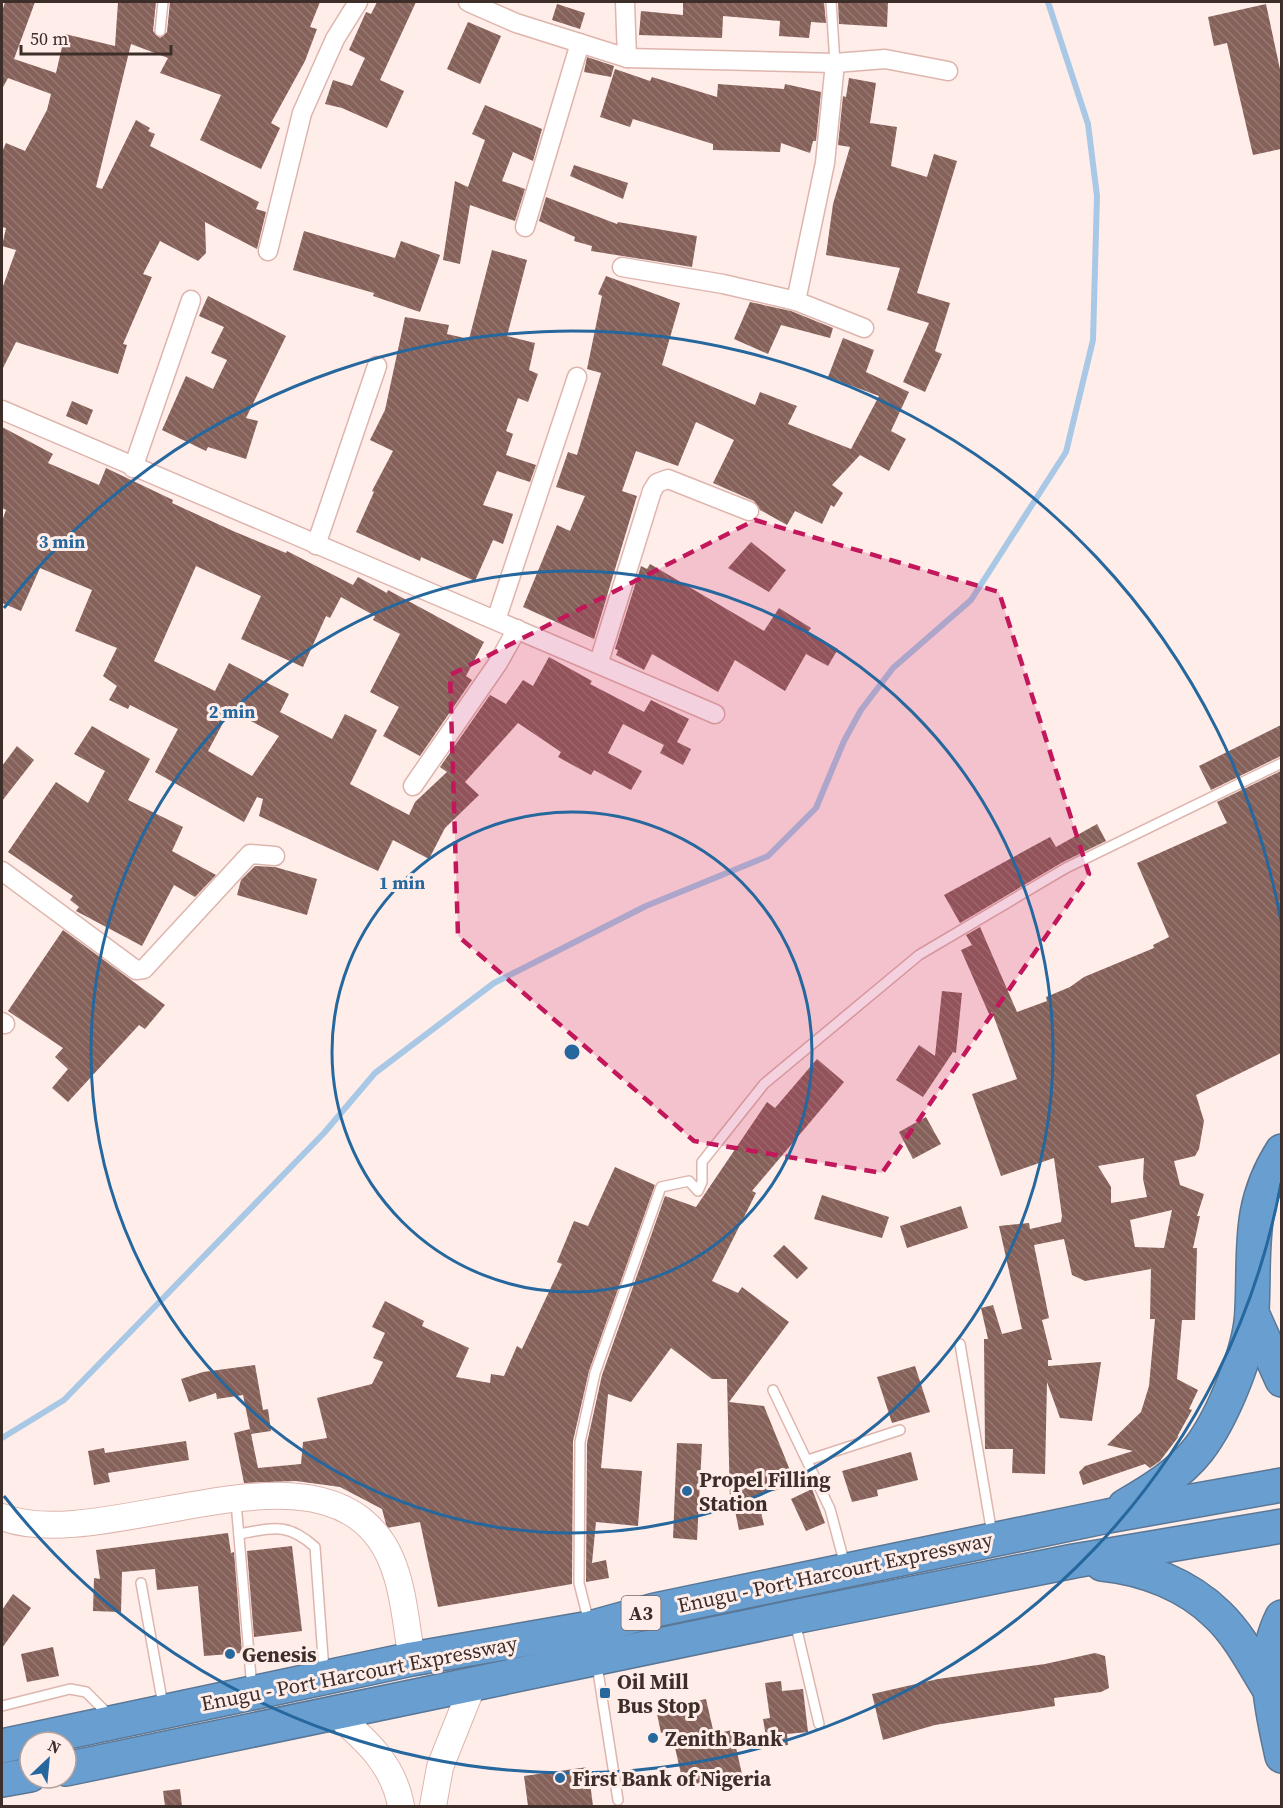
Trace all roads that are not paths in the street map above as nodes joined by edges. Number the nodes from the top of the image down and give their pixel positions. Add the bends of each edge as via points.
1 (163, 2) edge
2 (358, 2) edge
3 (468, 2) edge
4 (625, 2) edge
5 (831, 2) edge
6 (160, 31) dead end
7 (580, 43) junction
8 (627, 58) junction
9 (835, 63) junction
10 (948, 71) dead end
11 (525, 227) dead end
12 (268, 251) dead end
13 (622, 267) dead end
14 (191, 300) dead end
15 (796, 301) junction
16 (864, 328) dead end
17 (377, 366) dead end
18 (577, 377) dead end
19 (2, 410) edge
20 (133, 468) junction
21 (748, 511) dead end
22 (316, 545) junction
23 (496, 620) junction
24 (517, 629) junction
25 (599, 662) junction
26 (715, 714) dead end
27 (1281, 763) edge
28 (413, 786) dead end
29 (274, 856) dead end
30 (2, 871) edge
31 (1281, 1151) edge
32 (1252, 1313) junction
33 (960, 1344) dead end
34 (1281, 1380) edge
35 (773, 1390) dead end
36 (900, 1430) dead end
37 (808, 1460) junction
38 (1281, 1485) edge
39 (236, 1497) junction
40 (1108, 1516) junction
41 (2, 1517) edge
42 (1281, 1526) edge
43 (239, 1534) junction
44 (993, 1539) junction
45 (1074, 1561) junction
46 (847, 1570) junction
47 (141, 1583) dead end
48 (794, 1617) junction
49 (1281, 1617) edge
50 (593, 1642) junction
51 (412, 1659) junction
52 (325, 1678) junction
53 (474, 1682) junction
54 (1268, 1688) junction
55 (253, 1693) junction
56 (2, 1706) edge
57 (164, 1713) junction
58 (336, 1714) junction
59 (117, 1723) junction
60 (819, 1724) dead end
61 (2, 1746) edge
62 (1281, 1756) edge
63 (78, 1767) edge
64 (18, 1777) edge
65 (2, 1780) edge
66 (618, 1800) dead end
67 (401, 1806) edge
68 (433, 1806) edge

1 - 6 lane
2 - 12 street via 335,39 303,113
3 - 7 street via 516,23
4 - 8 street
5 - 9 lane
7 - 8 street
7 - 11 street
8 - 9 street
9 - 10 street via 885,59
9 - 15 street via 825,163
13 - 15 street
14 - 20 street
15 - 16 street
17 - 22 street
18 - 23 street
19 - 20 street
20 - 22 street
21 - 25 street via 668,479 657,483
22 - 23 street
23 - 24 street
24 - 25 street
24 - 28 street
25 - 26 street
27 - 50 lane via 1066,868 919,955 764,1084 702,1162 698,1191 689,1181 681,1180 661,1187 595,1373 580,1442 579,1583
29 - 30 street via 250,854 144,969 136,970
31 - 32 highway via 1256,1206
32 - 34 highway
32 - 40 highway via 1241,1363 1228,1397 1197,1450 1173,1474
33 - 44 lane
35 - 37 lane
36 - 37 lane
37 - 46 lane via 830,1509
38 - 40 highway, Enugu - Port Harcourt Expressway / A3
39 - 41 street via 70,1525 16,1522
39 - 43 lane
39 - 51 street via 299,1496 328,1502 352,1514 378,1538 398,1576
40 - 44 highway, Enugu - Port Harcourt Expressway / A3
42 - 45 highway, Enugu - Port Harcourt Expressway / A3
43 - 52 lane via 280,1527 299,1533 315,1547
43 - 55 lane
44 - 46 highway, Enugu - Port Harcourt Expressway / A3
45 - 48 highway, Enugu - Port Harcourt Expressway / A3
45 - 54 highway via 1142,1571 1197,1597 1219,1616 1242,1645
46 - 50 highway, Enugu - Port Harcourt Expressway / A3 via 655,1610
47 - 57 lane
48 - 50 highway, Enugu - Port Harcourt Expressway / A3
48 - 60 lane
49 - 54 highway via 1269,1658
50 - 51 highway, Enugu - Port Harcourt Expressway / A3
50 - 53 highway, Enugu - Port Harcourt Expressway / A3
50 - 66 lane
51 - 52 highway, Enugu - Port Harcourt Expressway / A3
52 - 55 highway, Enugu - Port Harcourt Expressway / A3
53 - 58 highway, Enugu - Port Harcourt Expressway / A3
53 - 68 street via 440,1767
54 - 62 highway
55 - 57 highway, Enugu - Port Harcourt Expressway / A3
56 - 59 lane via 70,1689 86,1692
57 - 59 highway, Enugu - Port Harcourt Expressway / A3
58 - 63 highway, Enugu - Port Harcourt Expressway / A3
58 - 67 street via 369,1743 392,1775
59 - 61 highway, Enugu - Port Harcourt Expressway / A3
64 - 65 highway

